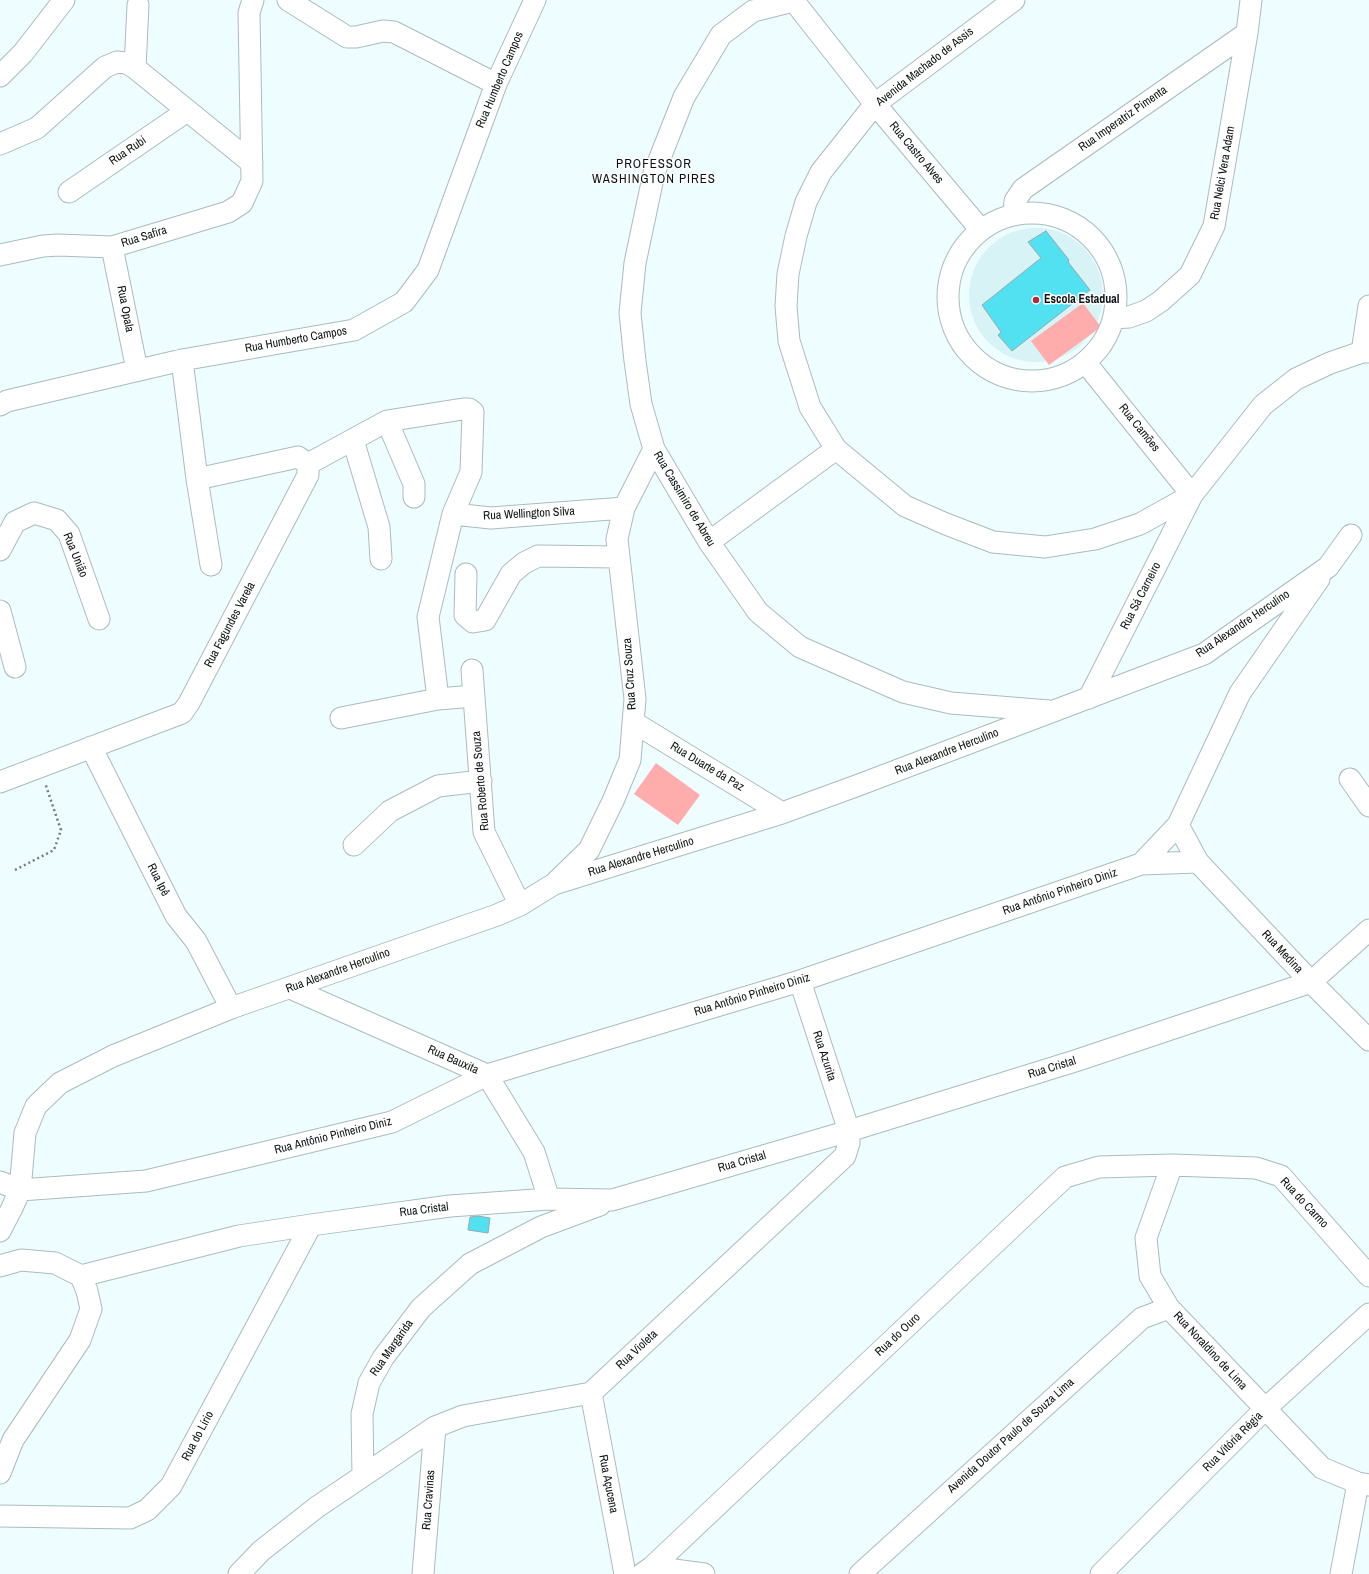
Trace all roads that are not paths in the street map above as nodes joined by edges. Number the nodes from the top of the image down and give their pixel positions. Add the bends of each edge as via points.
1 (64, 0) edge
2 (253, 0) edge
3 (288, 0) edge
4 (535, 0) edge
5 (793, 0) edge
6 (1014, 0) edge
7 (1251, 0) edge
8 (138, 5) dead end
9 (1247, 33) junction
10 (134, 68) junction
11 (0, 76) edge
12 (496, 84) junction
13 (876, 104) junction
14 (187, 111) junction
15 (37, 128) junction
16 (0, 144) edge
17 (0, 159) edge
18 (252, 162) junction
19 (69, 192) dead end
20 (1014, 215) junction
21 (981, 230) junction
22 (112, 247) junction
23 (0, 255) edge
24 (1369, 306) edge
25 (1114, 318) junction
26 (1366, 352) edge
27 (182, 360) junction
28 (1085, 362) junction
29 (137, 370) junction
30 (0, 405) edge
31 (387, 421) junction
32 (353, 440) junction
33 (654, 449) junction
34 (836, 449) junction
35 (308, 464) junction
36 (197, 479) junction
37 (1192, 495) junction
38 (414, 497) dead end
39 (624, 508) junction
40 (453, 514) junction
41 (1351, 535) dead end
42 (709, 542) junction
43 (0, 550) edge
44 (619, 558) junction
45 (381, 559) dead end
46 (211, 565) dead end
47 (1328, 567) junction
48 (466, 574) dead end
49 (0, 611) edge
50 (99, 619) dead end
51 (15, 667) dead end
52 (472, 670) dead end
53 (474, 696) junction
54 (1089, 698) junction
55 (438, 699) junction
56 (1054, 711) junction
57 (340, 718) dead end
58 (633, 722) junction
59 (91, 747) junction
60 (1350, 779) dead end
61 (481, 781) junction
62 (0, 782) edge
63 (1369, 806) edge
64 (782, 813) junction
65 (1178, 825) junction
66 (354, 845) dead end
67 (1198, 862) junction
68 (1141, 864) junction
69 (554, 884) junction
70 (520, 905) junction
71 (1369, 930) edge
72 (800, 981) junction
73 (1311, 982) junction
74 (290, 988) junction
75 (231, 1008) junction
76 (1369, 1040) edge
77 (487, 1075) junction
78 (849, 1131) junction
79 (1172, 1165) junction
80 (0, 1182) edge
81 (20, 1190) junction
82 (550, 1199) junction
83 (612, 1200) junction
84 (311, 1225) junction
85 (0, 1231) edge
86 (0, 1266) edge
87 (81, 1276) junction
88 (1369, 1276) edge
89 (1169, 1308) junction
90 (1369, 1314) edge
91 (591, 1393) junction
92 (1265, 1410) junction
93 (435, 1427) junction
94 (0, 1473) edge
95 (363, 1476) junction
96 (1364, 1484) edge
97 (0, 1516) edge
98 (647, 1571) edge
99 (238, 1574) edge
100 (423, 1574) edge
101 (626, 1574) edge
102 (704, 1574) edge
103 (860, 1574) edge
104 (1101, 1574) edge
105 (1341, 1574) edge

1 - 11 street via 23,53
2 - 18 street, Rua Safira via 249,13
3 - 12 street via 347,36 356,38 383,31 394,32
4 - 12 street, Rua Humberto Campos
5 - 13 street, Rua Castro Alves
5 - 33 street, Rua Cassimiro de Abreu via 753,11 721,35 684,96 654,173 635,263 630,313 641,404
6 - 13 street, Avenida Machado de Assis
7 - 9 street, Rua Nelci Vera Adam
8 - 10 street
9 - 20 street, Rua Imperatriz Pimenta via 1023,189 1015,201
9 - 25 street, Rua Nelci Vera Adam via 1214,226 1190,275 1146,311 1129,317
10 - 14 street
10 - 15 street via 127,63 117,62 105,67
12 - 27 street, Rua Humberto Campos via 428,270 404,302 354,330
13 - 21 street, Rua Castro Alves
13 - 34 street, Avenida Machado de Assis via 821,172 806,202 788,274 786,306 789,341 810,407
14 - 18 street
14 - 19 street, Rua Rubi
15 - 16 street
15 - 17 street
18 - 22 street, Rua Safira via 252,181 242,203 228,212
20 - 21 street
20 - 25 street via 1043,213 1070,222 1093,238 1111,269 1116,289
21 - 28 street via 964,247 953,268 948,292 950,316 956,333 974,358 994,372 1022,380 1041,380 1064,374
22 - 23 street, Rua Safira via 43,246
22 - 29 street, Rua Opala
24 - 26 street
25 - 28 street via 1103,342
26 - 37 street, Avenida Machado de Assis via 1330,363 1296,379 1263,405
27 - 29 street, Rua Humberto Campos
27 - 36 street
28 - 37 street, Rua Camões
29 - 30 street, Rua Humberto Campos via 7,401
31 - 32 street
31 - 38 street via 414,484
31 - 40 street via 463,409 473,412 471,472
32 - 35 street
32 - 45 street via 379,527
33 - 39 street, Rua Cruz Souza
33 - 42 street, Rua Cassimiro de Abreu
34 - 37 street, Avenida Machado de Assis via 905,506 993,542 1045,548 1095,539 1140,524
34 - 42 street
35 - 36 street via 298,458
35 - 59 street, Rua Fagundes Varela via 308,475 182,713
36 - 46 street
37 - 54 street, Rua Sá Carneiro
39 - 40 street, Rua Wellington Silva via 491,518
39 - 44 street, Rua Cruz Souza via 617,539
40 - 55 street via 428,617
41 - 47 street, Rua Alexandre Herculino
42 - 56 street, Rua Cassimiro de Abreu via 758,612 800,647 903,692 951,703
43 - 50 street, Rua União via 15,522 34,513 57,520 69,534
44 - 48 street via 538,556 511,574 485,620 473,622 465,614
44 - 58 street, Rua Cruz Souza via 634,699
47 - 54 street, Rua Alexandre Herculino via 1204,654
47 - 65 street, Rua Antônio Pinheiro Diniz via 1240,693
49 - 51 street
52 - 53 street, Rua Roberto de Souza
53 - 55 street
53 - 61 street, Rua Roberto de Souza
54 - 56 street, Rua Alexandre Herculino
55 - 57 street
56 - 64 street, Rua Alexandre Herculino
58 - 64 street, Rua Duarte da Paz
58 - 69 street, Rua Cruz Souza via 630,760 589,850
59 - 62 street, Rua Fagundes Varela
59 - 75 street, Rua Ipê via 176,916 196,941
60 - 63 street
61 - 66 street via 438,786 424,793 390,811
61 - 70 street, Rua Roberto de Souza via 484,832
64 - 69 street, Rua Alexandre Herculino
65 - 67 street, Rua Medina
65 - 68 street, Rua Antônio Pinheiro Diniz
67 - 68 street
67 - 73 street, Rua Medina
68 - 72 street, Rua Antônio Pinheiro Diniz
69 - 70 street, Rua Alexandre Herculino
70 - 74 street, Rua Alexandre Herculino
71 - 73 street, Rua Cristal
72 - 77 street, Rua Antônio Pinheiro Diniz
72 - 78 street, Rua Azurita
73 - 76 street, Rua Medina
73 - 78 street, Rua Cristal via 1075,1061
74 - 75 street, Rua Alexandre Herculino
74 - 77 street, Rua Bauxita
75 - 81 street, Rua Alexandre Herculino via 113,1056 60,1083 36,1106 25,1133
77 - 81 street, Rua Antônio Pinheiro Diniz via 392,1122 146,1181
77 - 82 street, Rua Bauxita via 534,1152
78 - 83 street, Rua Cristal
78 - 91 street, Rua Violeta via 845,1156
79 - 88 street, Rua do Carmo via 1256,1168 1281,1176
79 - 89 street, Rua Noraldino de Lima via 1146,1238 1150,1276
79 - 98 street, Rua do Ouro via 1099,1167 1065,1177
80 - 81 street
81 - 85 street, Rua Alexandre Herculino
82 - 83 street, Rua Cristal
82 - 84 street, Rua Cristal via 450,1206
83 - 95 street, Rua Margarida via 540,1227 470,1264 421,1308 383,1358 369,1383 362,1414
84 - 87 street, Rua Cristal via 239,1236
84 - 97 street, Rua do Lírio via 171,1486 147,1510 130,1518
86 - 87 street via 21,1260 55,1263
87 - 94 street via 91,1309 80,1340 13,1440
89 - 92 street, Rua Noraldino de Lima
89 - 103 street, Avenida Doutor Paulo de Souza Lima via 1142,1318
90 - 92 street, Rua Vitória Régia
91 - 93 street via 463,1416
91 - 101 street, Rua Açucena
92 - 96 street, Rua Noraldino de Lima via 1322,1468
92 - 104 street, Rua Vitória Régia
93 - 95 street
93 - 100 street, Rua Cravinas
95 - 99 street via 261,1551
96 - 105 street
98 - 102 street

